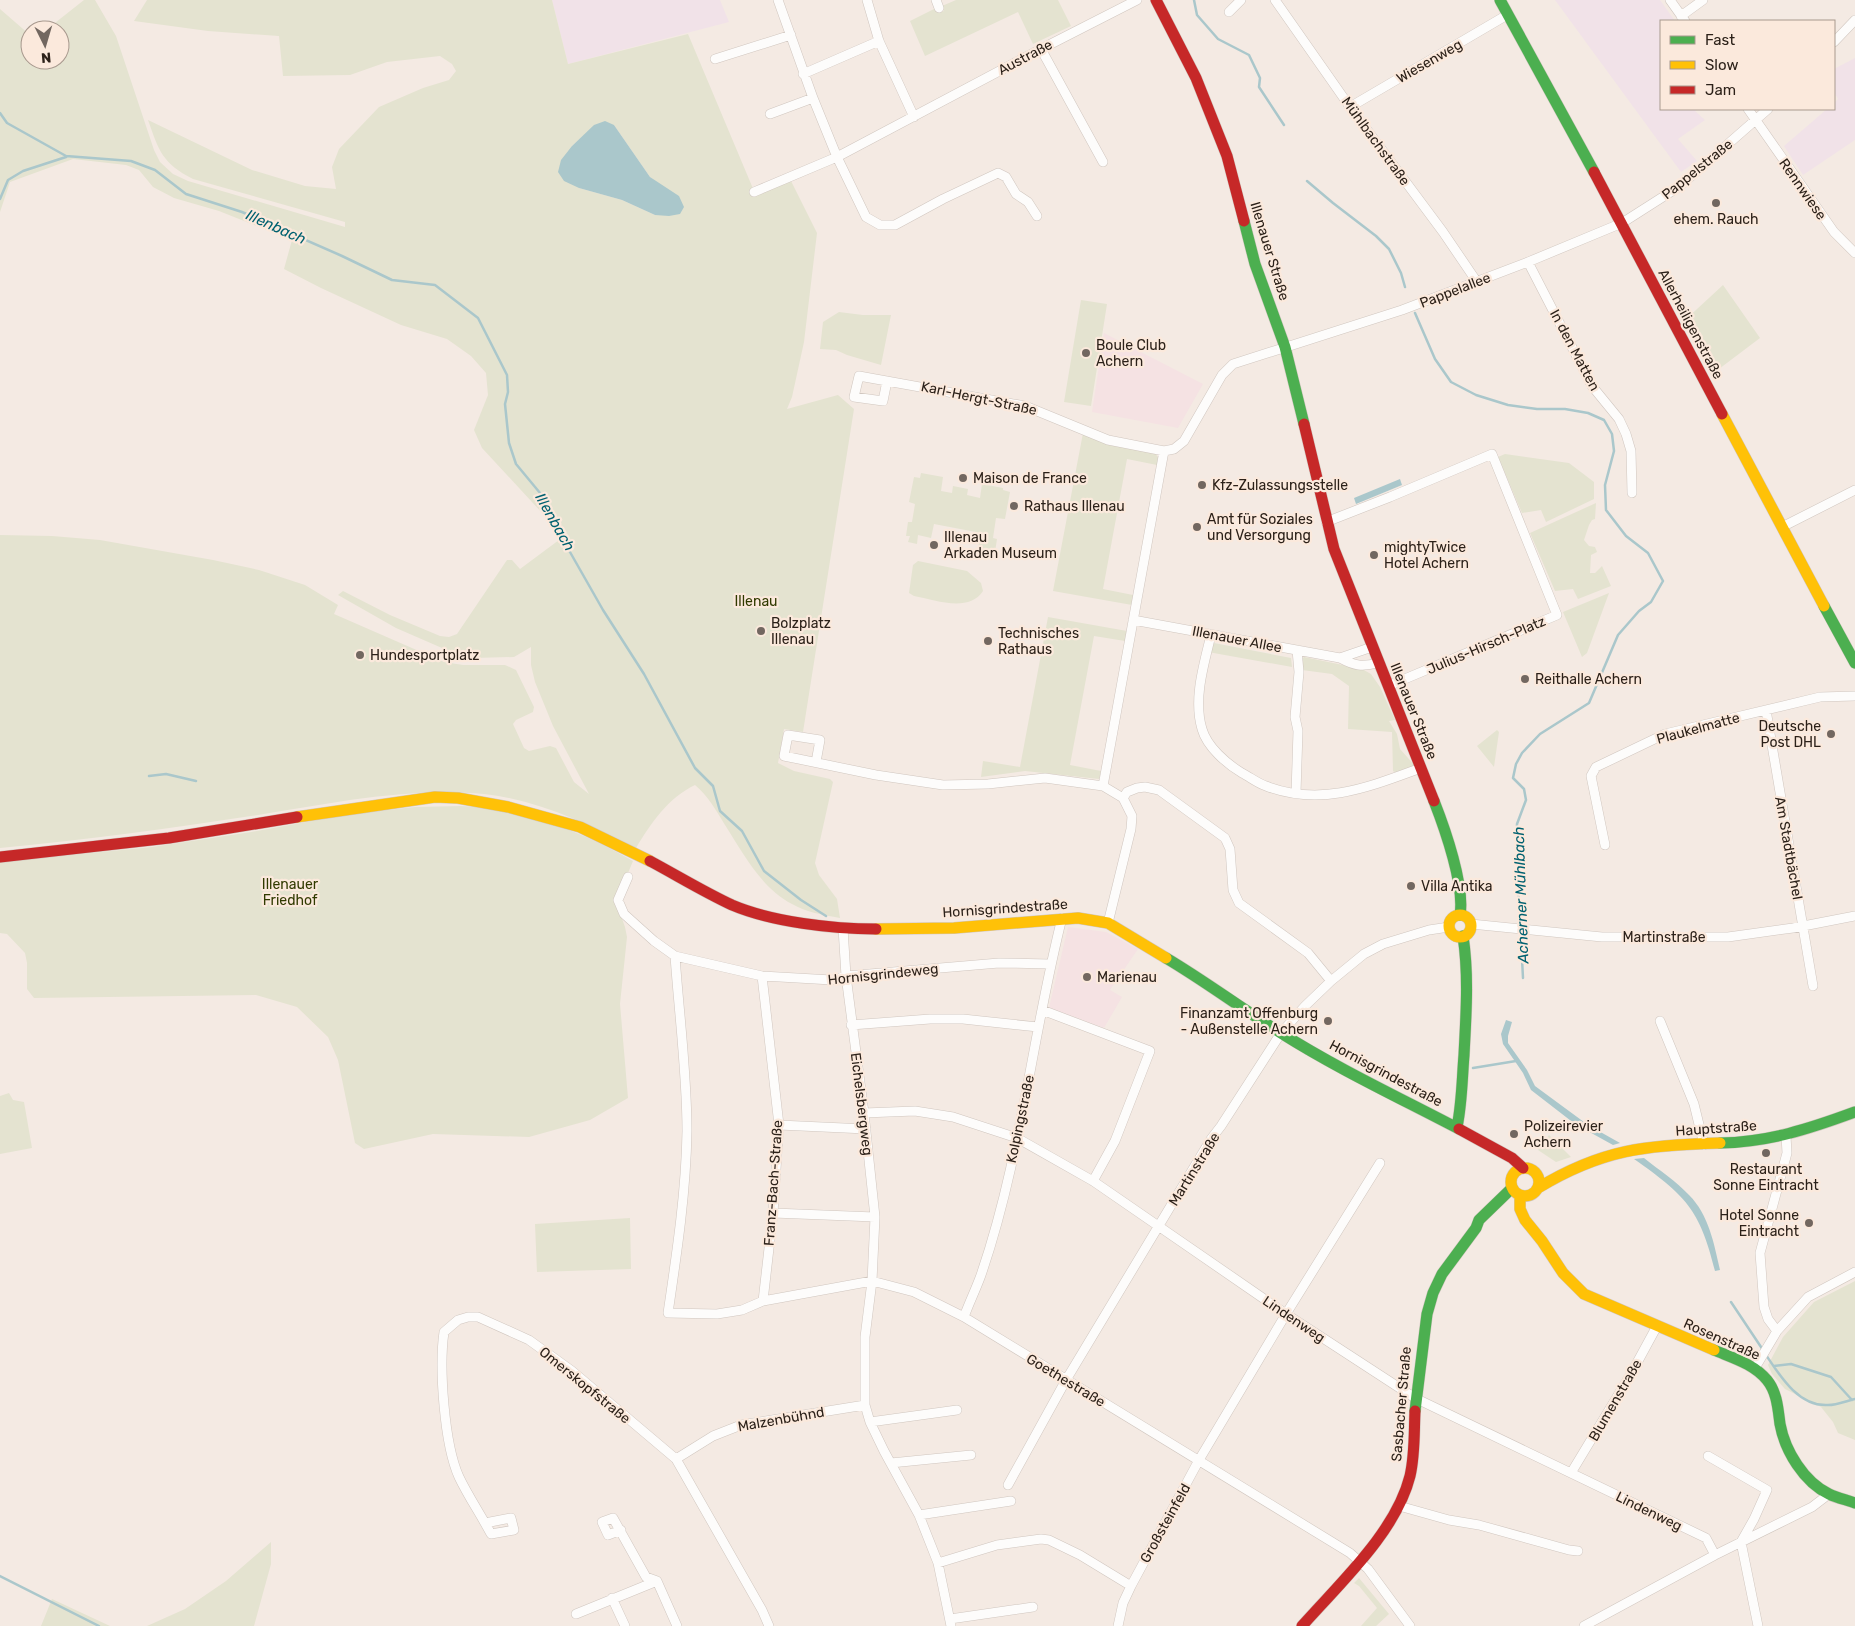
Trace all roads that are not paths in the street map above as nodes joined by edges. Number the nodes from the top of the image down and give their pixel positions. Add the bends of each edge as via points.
1 (778, 0) edge
2 (868, 0) edge
3 (1138, 0) edge
4 (1156, 0) edge
5 (1241, 0) edge
6 (1275, 0) edge
7 (1500, 0) edge
8 (1670, 0) edge
9 (1702, 0) edge
10 (1228, 12) dead end
11 (1507, 14) junction
12 (1683, 18) edge
13 (1855, 20) edge
14 (791, 35) junction
15 (1835, 41) edge
16 (879, 42) junction
17 (1040, 49) junction
18 (715, 59) dead end
19 (803, 74) junction
20 (813, 98) junction
21 (1350, 106) junction
22 (1749, 110) edge
23 (1767, 110) edge
24 (770, 114) dead end
25 (914, 117) junction
26 (1756, 121) junction
27 (838, 157) junction
28 (1104, 162) dead end
29 (754, 192) dead end
30 (1037, 216) dead end
31 (1622, 223) junction
32 (1855, 253) edge
33 (1528, 262) junction
34 (1477, 282) junction
35 (1285, 347) junction
36 (887, 381) dead end
37 (1164, 452) junction
38 (1855, 490) edge
39 (1632, 493) dead end
40 (1326, 522) junction
41 (1782, 527) junction
42 (1133, 620) junction
43 (1211, 635) junction
44 (1372, 647) junction
45 (1297, 650) junction
46 (1340, 658) junction
47 (1378, 663) junction
48 (1855, 663) edge
49 (1388, 686) junction
50 (1855, 696) edge
51 (1766, 710) junction
52 (816, 762) dead end
53 (1421, 768) junction
54 (1102, 786) junction
55 (1296, 793) junction
56 (1123, 798) junction
57 (1605, 845) dead end
58 (0, 857) edge
59 (628, 877) dead end
60 (1460, 915) junction
61 (1855, 916) edge
62 (1062, 918) junction
63 (1108, 923) junction
64 (1471, 924) junction
65 (1449, 927) junction
66 (1803, 927) junction
67 (843, 928) junction
68 (1463, 936) junction
69 (675, 956) junction
70 (1050, 964) junction
71 (762, 976) junction
72 (846, 976) junction
73 (1331, 981) junction
74 (1813, 986) dead end
75 (1042, 1010) junction
76 (1660, 1022) dead end
77 (851, 1025) junction
78 (1038, 1027) junction
79 (1281, 1033) junction
80 (1855, 1112) edge
81 (864, 1113) junction
82 (779, 1125) junction
83 (1457, 1127) junction
84 (866, 1129) junction
85 (1786, 1136) junction
86 (1017, 1138) junction
87 (1482, 1142) junction
88 (1704, 1144) junction
89 (1380, 1163) dead end
90 (1578, 1166) junction
91 (1523, 1168) junction
92 (1536, 1174) junction
93 (1513, 1175) junction
94 (1093, 1181) junction
95 (1538, 1188) junction
96 (1520, 1194) junction
97 (1502, 1208) junction
98 (1521, 1212) junction
99 (773, 1213) junction
100 (875, 1218) junction
101 (1158, 1226) junction
102 (1476, 1228) junction
103 (1537, 1234) junction
104 (1855, 1272) edge
105 (872, 1281) junction
106 (763, 1301) junction
107 (1286, 1314) junction
108 (964, 1317) junction
109 (1656, 1326) junction
110 (1777, 1331) junction
111 (1755, 1368) junction
112 (1066, 1380) junction
113 (1415, 1398) junction
114 (864, 1405) junction
115 (957, 1410) dead end
116 (870, 1422) junction
117 (971, 1455) dead end
118 (1708, 1456) dead end
119 (676, 1459) junction
120 (1199, 1460) junction
121 (891, 1463) junction
122 (1571, 1472) junction
123 (1008, 1484) dead end
124 (1829, 1494) junction
125 (1011, 1501) dead end
126 (1855, 1503) edge
127 (1399, 1506) junction
128 (919, 1515) junction
129 (486, 1523) dead end
130 (621, 1530) dead end
131 (1741, 1542) junction
132 (1578, 1551) dead end
133 (1715, 1555) junction
134 (1358, 1562) junction
135 (938, 1563) junction
136 (657, 1582) junction
137 (1131, 1586) junction
138 (612, 1598) junction
139 (1034, 1608) dead end
140 (576, 1614) dead end
141 (950, 1622) edge
142 (1756, 1625) edge
143 (625, 1626) edge
144 (677, 1626) edge
145 (769, 1626) edge
146 (1118, 1626) edge
147 (1302, 1626) edge
148 (1410, 1626) edge
149 (1584, 1626) edge

1 - 14 street
2 - 16 street
3 - 17 street, Austraße
4 - 35 main road, Illenauer Straße via 1196,78 1227,156 1255,264
5 - 10 street
6 - 21 street, Mühlbachstraße
7 - 11 main road, Allerheiligenstraße
8 - 12 street
9 - 12 street
11 - 21 street, Wiesenweg
11 - 31 main road, Allerheiligenstraße
13 - 15 street
14 - 18 street
14 - 19 street
16 - 19 street
16 - 25 street
17 - 25 street, Austraße
17 - 28 street
19 - 20 street
20 - 24 street
20 - 27 street
21 - 34 street, Mühlbachstraße
22 - 26 street, Rennwiese
23 - 26 street, Pappelstraße
25 - 27 street, Austraße
26 - 31 street, Pappelstraße via 1680,186
26 - 32 street, Rennwiese via 1834,232
27 - 29 street, Austraße
27 - 30 street via 866,216 880,225 895,226 998,172 1016,194 1028,202
31 - 33 street, Pappelallee
31 - 41 main road, Allerheiligenstraße
33 - 34 street, Pappelallee
33 - 39 street, In den Matten via 1592,386 1626,434 1631,451
34 - 35 street, Pappelallee
35 - 37 street via 1233,364 1222,374 1184,441
35 - 40 main road, Illenauer Straße
36 - 37 street, Karl-Hergt-Straße via 1025,406 1108,440
37 - 42 street
38 - 41 street
40 - 44 main road, Illenauer Straße
40 - 49 street, Julius-Hirsch-Platz via 1492,454 1557,615
41 - 48 main road, Allerheiligenstraße
42 - 43 street, Illenauer Allee
42 - 54 street
43 - 45 street, Illenauer Allee
43 - 55 street via 1201,680 1202,730 1220,758 1230,766 1264,786
44 - 46 street, Illenauer Allee
44 - 47 main road, Illenauer Straße
45 - 46 street, Illenauer Allee
45 - 55 street
46 - 47 street, Illenauer Allee via 1365,666
47 - 49 main road, Illenauer Straße
49 - 53 main road, Illenauer Straße
50 - 51 street, Plaukelmatte via 1820,697
51 - 57 street, Plaukelmatte via 1665,734 1596,767 1591,776
51 - 66 street, Am Stadtbächel
52 - 54 street via 943,785 1045,778
53 - 55 street via 1380,784 1336,795
53 - 60 main road, Illenauer Straße via 1451,852 1457,876
54 - 56 street
56 - 63 street via 1132,816 1131,829
56 - 73 street via 1137,788 1159,790 1225,838 1230,849 1233,890 1239,903 1308,953
58 - 67 main road, Hornisgrindestraße via 169,838 339,810 458,798 508,806 580,827 733,905 773,918
59 - 69 street, Hornisgrindeweg via 618,900 624,914
60 - 64 main road via 1467,917
60 - 65 main road via 1451,920
61 - 66 street, Martinstraße
62 - 63 main road, Hornisgrindestraße
62 - 67 main road, Hornisgrindestraße via 954,928
62 - 70 street, Kolpingstraße
63 - 79 main road, Hornisgrindestraße via 1203,980
64 - 66 street, Martinstraße via 1602,937 1736,936
64 - 68 main road via 1469,932
65 - 68 main road via 1454,934
65 - 73 street, Martinstraße via 1384,944 1364,954
66 - 74 street, Am Stadtbächel
67 - 72 street, Eichelsbergweg
68 - 83 main road via 1467,1008
69 - 71 street, Hornisgrindeweg
69 - 106 street, Goethestraße via 687,1132 682,1213 668,1313 717,1314 742,1310
70 - 72 street, Hornisgrindeweg via 999,963
70 - 75 street, Kolpingstraße
71 - 72 street, Hornisgrindeweg via 832,980
71 - 82 street, Franz-Bach-Straße
72 - 77 street, Eichelsbergweg
73 - 79 street, Martinstraße
75 - 78 street, Kolpingstraße
75 - 94 street via 1150,1051 1115,1141
76 - 88 street via 1694,1104
77 - 78 street via 930,1018
77 - 81 street, Eichelsbergweg
78 - 86 street, Kolpingstraße
79 - 83 main road, Hornisgrindestraße
79 - 101 street, Martinstraße
80 - 85 main road, Hauptstraße
81 - 84 street, Eichelsbergweg
81 - 86 street, Lindenweg via 915,1111 953,1117
82 - 84 street
82 - 99 street, Franz-Bach-Straße
83 - 87 main road, Hornisgrindestraße
84 - 100 street, Eichelsbergweg
85 - 88 main road, Hauptstraße
85 - 110 street via 1787,1153 1760,1253 1764,1307
86 - 94 street, Lindenweg
86 - 108 street, Kolpingstraße via 981,1276
87 - 91 main road, Hornisgrindestraße via 1512,1158
87 - 93 main road, Hornisgrindestraße
88 - 90 main road, Hauptstraße via 1628,1151
89 - 107 street, Großsteinfeld
90 - 92 main road, Hauptstraße
90 - 95 main road, Hauptstraße
91 - 92 main road
91 - 93 main road
92 - 95 main road
93 - 96 main road via 1511,1180
94 - 101 street, Lindenweg
95 - 96 main road
96 - 97 main road, Sasbacher Straße
96 - 98 main road
96 - 102 main road, Sasbacher Straße via 1479,1220
96 - 103 main road, Rosenstraße via 1530,1210
97 - 98 main road
97 - 102 main road, Sasbacher Straße via 1483,1226
98 - 103 main road, Rosenstraße
99 - 100 street
99 - 106 street, Franz-Bach-Straße
100 - 105 street, Eichelsbergweg
101 - 107 street, Lindenweg
101 - 112 street, Martinstraße
102 - 113 main road, Sasbacher Straße via 1442,1274 1434,1293 1423,1332
103 - 109 main road, Rosenstraße via 1572,1286
104 - 110 street via 1808,1297
105 - 106 street, Goethestraße
105 - 108 street, Goethestraße via 914,1292
105 - 114 street, Eichelsbergweg
107 - 113 street, Lindenweg
107 - 120 street, Großsteinfeld
108 - 112 street, Goethestraße
109 - 111 main road, Rosenstraße
109 - 122 street, Blumenstraße
110 - 111 street
111 - 124 main road, Rosenstraße via 1775,1394 1787,1451 1802,1472
112 - 120 street, Goethestraße
112 - 123 street, Martinstraße
113 - 122 street, Lindenweg
113 - 127 main road, Sasbacher Straße via 1413,1457
114 - 116 street
114 - 119 street, Malzenbühnd via 741,1425 713,1436
115 - 116 street
116 - 121 street
117 - 121 street
118 - 131 street via 1767,1490
119 - 129 street, Omerskopfstraße via 572,1370 529,1340 489,1321 468,1316 444,1332 443,1384 453,1461 459,1478
119 - 145 street, Omerskopfstraße
120 - 134 street, Goethestraße via 1331,1540
120 - 137 street, Großsteinfeld
121 - 128 street
122 - 133 street, Lindenweg via 1706,1538
124 - 126 main road, Rosenstraße
124 - 131 street via 1812,1507
125 - 128 street
127 - 132 street
127 - 134 main road, Sasbacher Straße via 1382,1535
128 - 135 street
130 - 136 street via 646,1577
131 - 133 street
131 - 142 street
133 - 149 street
134 - 147 main road, Sasbacher Straße
134 - 148 street, Goethestraße via 1368,1570
135 - 137 street via 996,1545 1049,1540
135 - 141 street
136 - 138 street
136 - 144 street
137 - 146 street, Großsteinfeld
138 - 140 street
138 - 143 street
139 - 141 street

